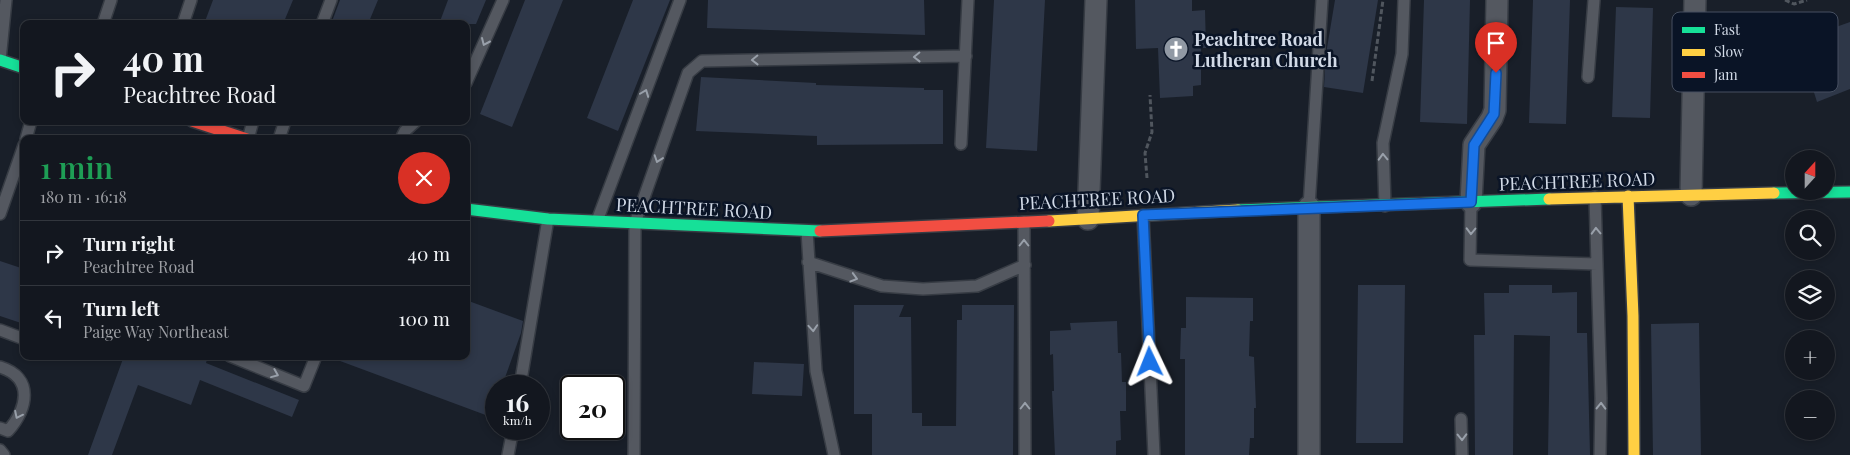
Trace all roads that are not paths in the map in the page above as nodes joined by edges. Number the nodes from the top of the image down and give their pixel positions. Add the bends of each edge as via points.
1 (6, 0) edge
2 (111, 0) edge
3 (191, 0) edge
4 (331, 0) edge
5 (503, 0) edge
6 (680, 0) edge
7 (968, 0) edge
8 (1096, 0) edge
9 (1322, 0) edge
10 (1404, 0) edge
11 (1497, 0) edge
12 (1594, 0) edge
13 (104, 20) edge
14 (184, 20) edge
15 (324, 20) edge
16 (966, 56) junction
17 (0, 60) edge
18 (20, 67) edge
19 (470, 74) edge
20 (1588, 77) dead end
21 (1693, 92) edge
22 (204, 125) edge
23 (412, 125) edge
24 (236, 135) edge
25 (403, 135) edge
26 (961, 144) dead end
27 (20, 156) edge
28 (1850, 192) edge
29 (1691, 195) junction
30 (1628, 196) junction
31 (1595, 197) junction
32 (1471, 202) junction
33 (1385, 206) junction
34 (1309, 207) junction
35 (470, 209) edge
36 (0, 214) edge
37 (1143, 215) junction
38 (548, 219) junction
39 (1088, 219) junction
40 (597, 221) junction
41 (1024, 221) junction
42 (635, 223) junction
43 (807, 231) junction
44 (808, 262) junction
45 (1597, 264) junction
46 (1024, 265) junction
47 (0, 330) edge
48 (20, 338) edge
49 (240, 360) edge
50 (314, 360) edge
51 (0, 366) edge
52 (522, 375) edge
53 (1461, 419) dead end
54 (0, 428) edge
55 (510, 440) edge
56 (0, 450) edge
57 (4, 455) edge
58 (508, 455) edge
59 (634, 455) edge
60 (834, 455) edge
61 (1025, 455) edge
62 (1154, 455) edge
63 (1309, 455) edge
64 (1462, 455) edge
65 (1600, 455) edge
66 (1634, 455) edge

1 - 17 lane
2 - 13 lane
3 - 14 lane
4 - 15 lane
5 -> 19 lane
40 -> 6 lane
7 - 16 lane
8 - 39 street
9 - 34 lane
33 -> 10 lane via 1383,143 1402,54
11 - 32 street via 1495,110 1474,145
12 - 20 lane
16 - 26 lane
16 -> 42 lane via 702,61 688,73
17 - 18 main road
21 - 29 street
22 - 24 main road
23 - 25 lane
27 - 36 lane
28 - 29 main road, PEACHTREE ROAD
29 - 30 main road, PEACHTREE ROAD
30 - 31 main road, PEACHTREE ROAD
30 - 66 main road via 1634,316
31 - 32 main road, PEACHTREE ROAD
45 -> 31 lane
32 - 33 main road, PEACHTREE ROAD
32 -> 45 lane via 1470,260
33 - 34 main road, PEACHTREE ROAD
34 - 37 main road, PEACHTREE ROAD
34 - 63 street
35 - 38 main road, PEACHTREE ROAD
37 - 39 main road, PEACHTREE ROAD
37 - 62 lane
38 - 40 main road, PEACHTREE ROAD
38 - 52 lane
39 - 41 main road, PEACHTREE ROAD
40 - 42 main road, PEACHTREE ROAD
41 - 43 main road, PEACHTREE ROAD
46 -> 41 lane
42 - 43 main road, PEACHTREE ROAD
42 - 59 lane
43 - 44 lane
44 -> 46 lane via 882,286 923,290 977,286
44 -> 60 lane via 816,371
65 -> 45 lane
61 -> 46 lane
47 - 48 lane
49 -> 50 lane via 304,386
51 -> 54 lane via 22,382 26,400 8,431
53 -> 64 lane
55 - 58 lane
56 - 57 lane

